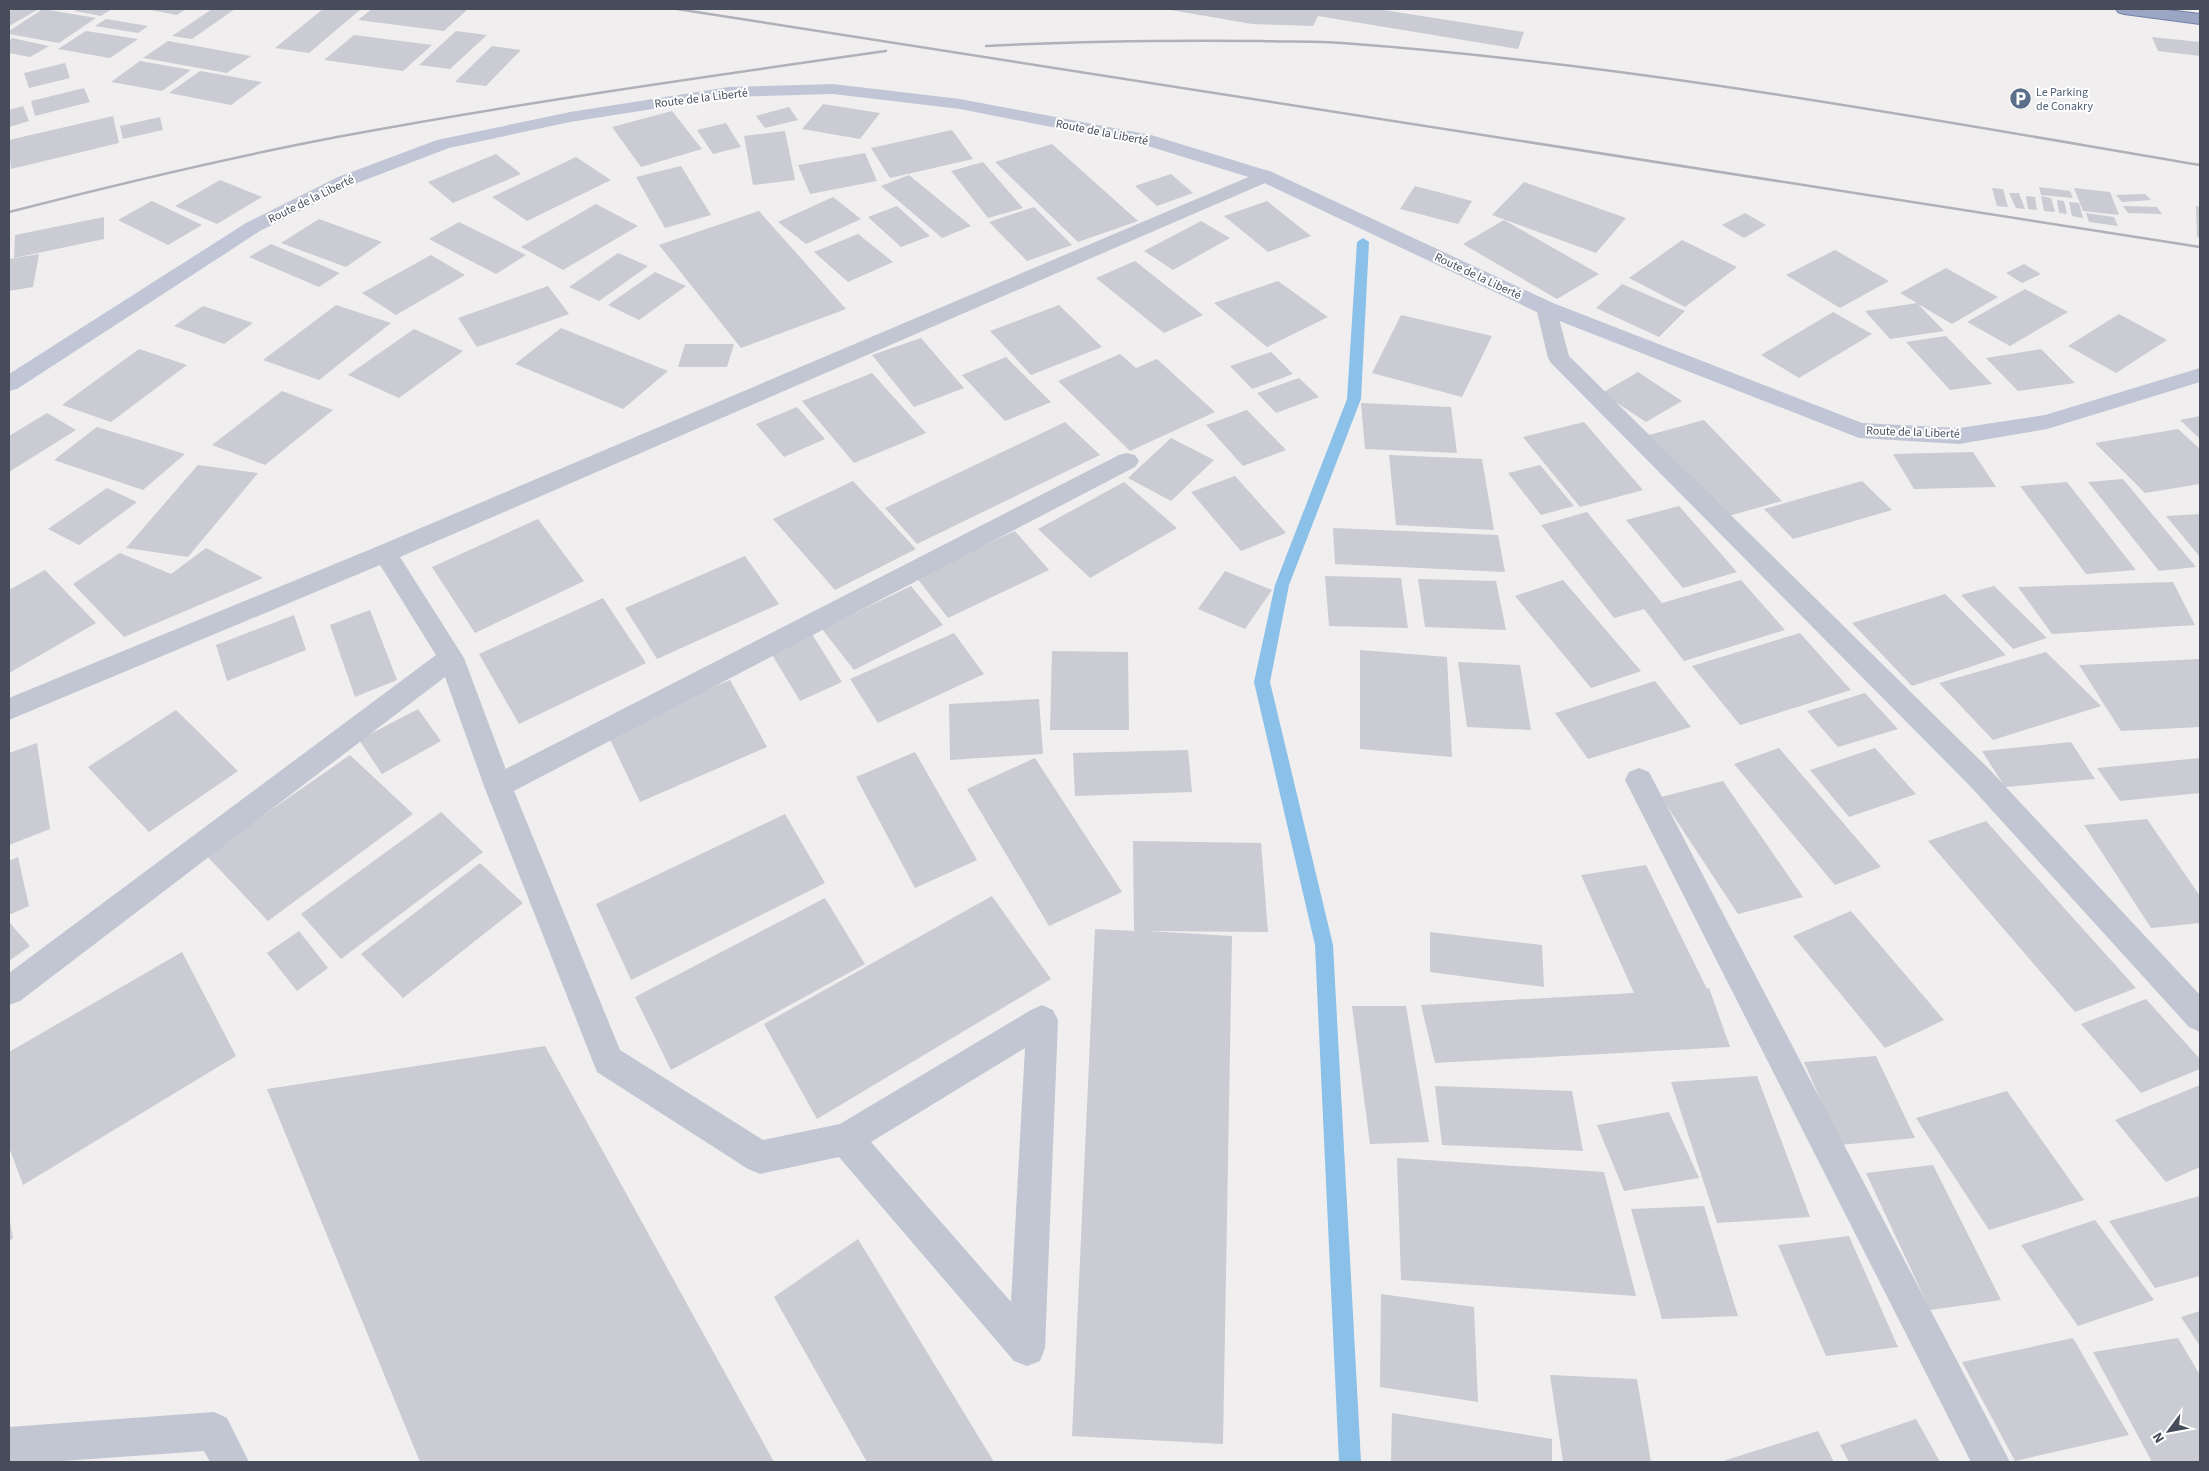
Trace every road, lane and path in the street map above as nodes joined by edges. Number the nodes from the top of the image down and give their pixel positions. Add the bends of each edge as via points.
1 (2124, 9) edge
2 (2200, 19) edge
3 (1265, 176) junction
4 (1546, 308) junction
5 (2200, 375) edge
6 (9, 384) edge
7 (1127, 461) dead end
8 (385, 552) junction
9 (451, 658) junction
10 (9, 709) edge
11 (1639, 780) dead end
12 (498, 786) junction
13 (9, 991) edge
14 (2200, 1017) edge
15 (846, 1138) junction
16 (9, 1446) edge
17 (230, 1462) edge
18 (1991, 1462) edge

1 - 2 highway
3 - 4 main road, Route de la Liberté
3 - 6 main road, Route de la Liberté via 1151,141 960,104 833,90 729,92 570,117 444,144 345,181 253,227
3 - 8 street
4 - 5 main road, Route de la Liberté via 1859,430 1959,436 2047,422
4 - 14 street via 1559,358 1980,778
7 - 12 street
8 - 9 street
8 - 10 street
9 - 12 street
9 - 13 street
11 - 18 street
12 - 15 street via 608,1061 760,1157
15 - 15 street via 943,1251 1027,1348 1042,1020
16 - 17 street via 214,1431

